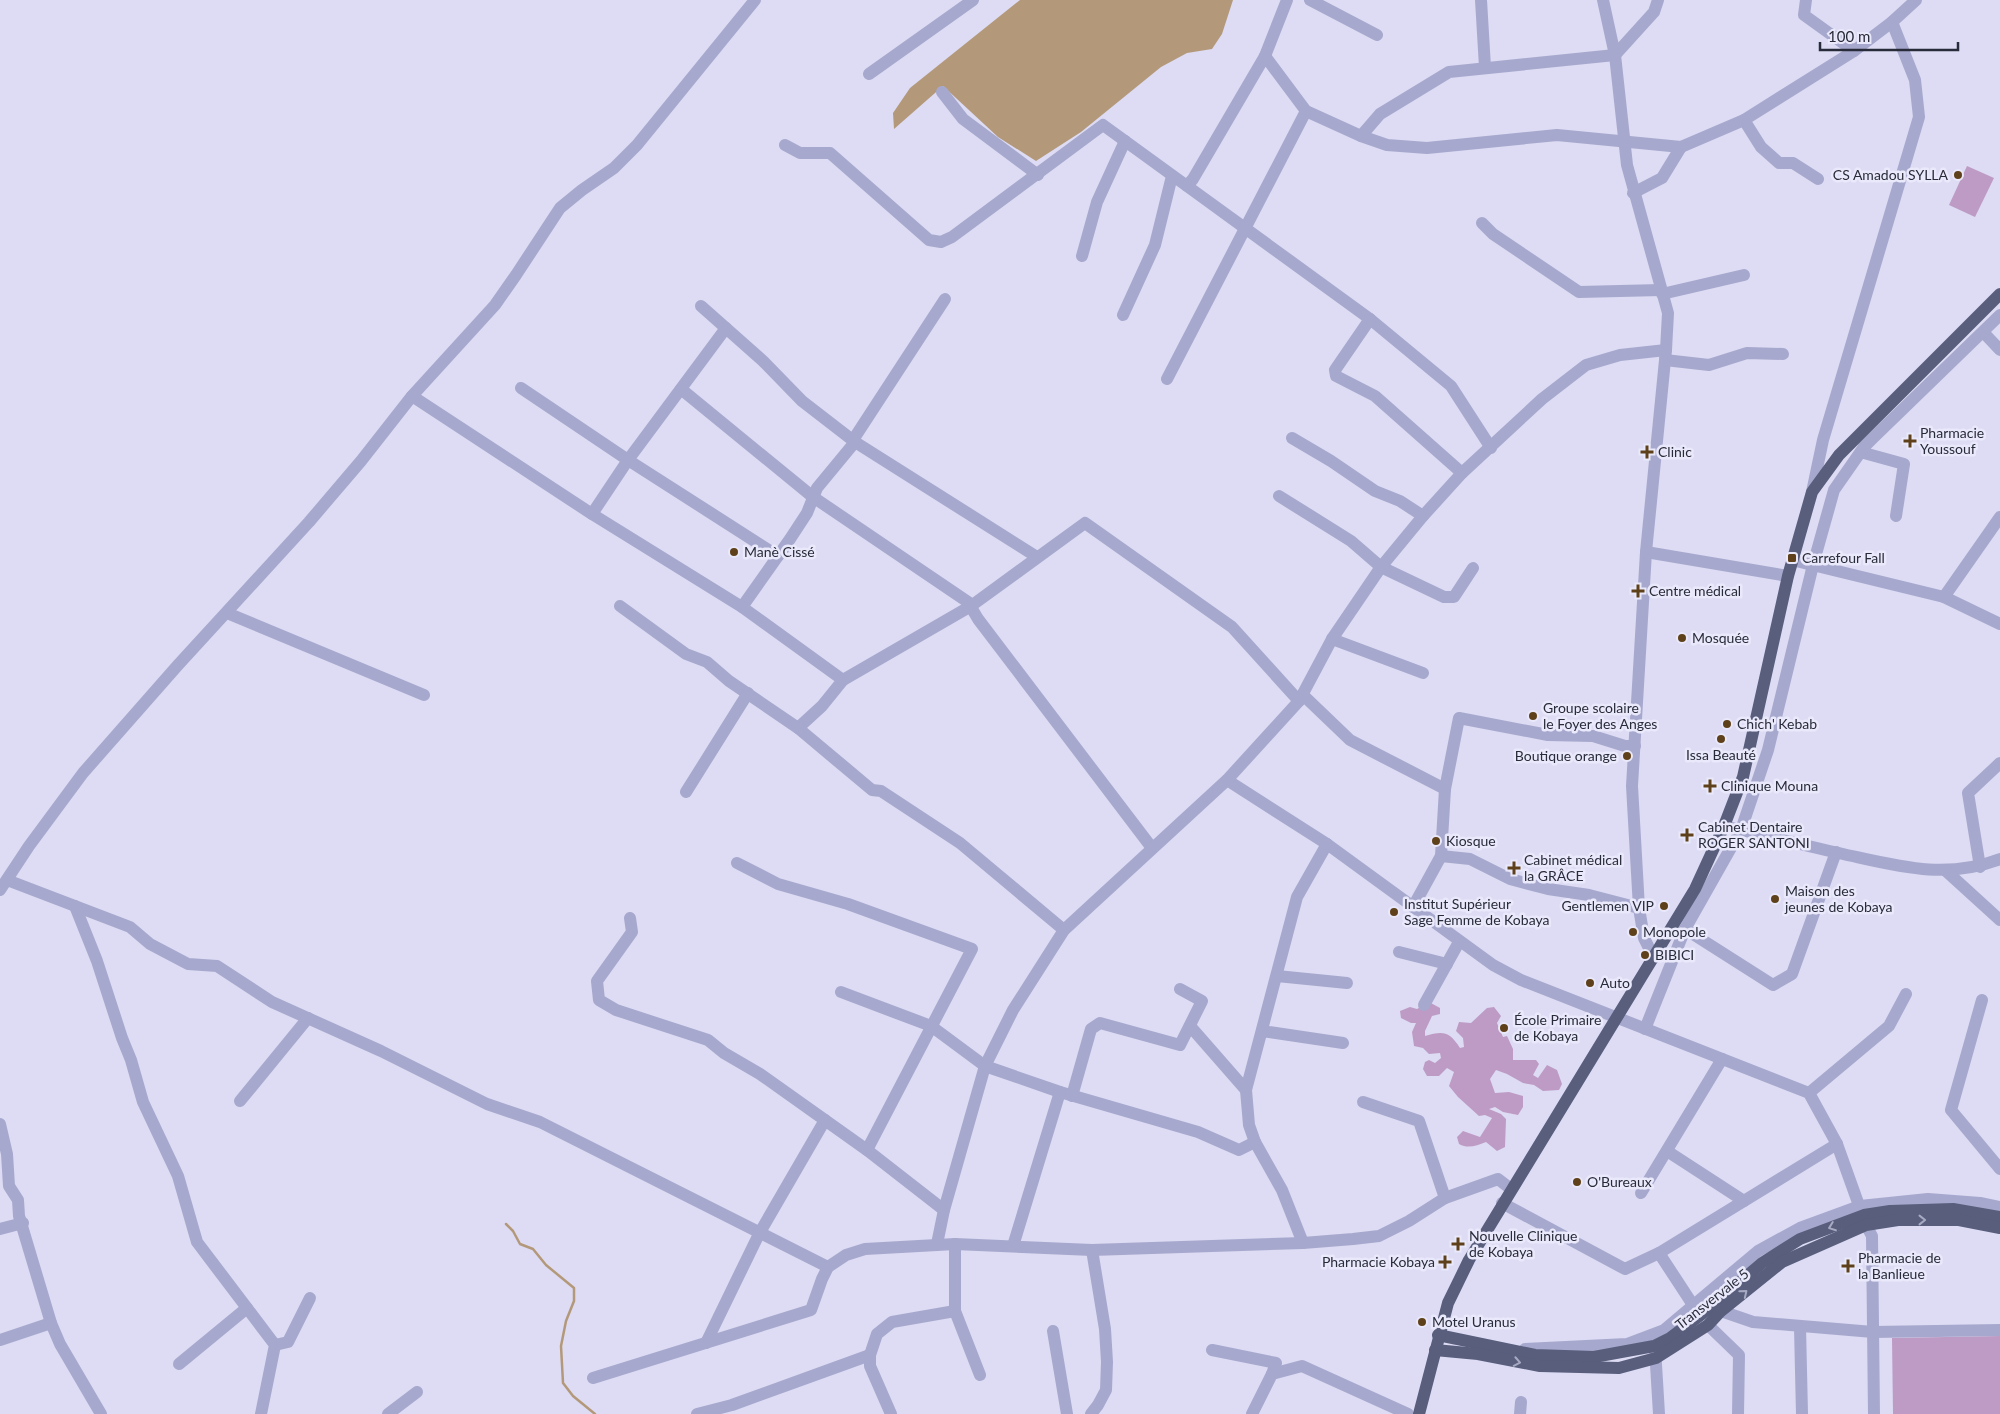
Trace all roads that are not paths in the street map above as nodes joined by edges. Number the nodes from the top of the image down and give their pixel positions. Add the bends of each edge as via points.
1 (755, 0) edge
2 (973, 0) edge
3 (1287, 0) edge
4 (1310, 0) edge
5 (1481, 0) edge
6 (1603, 0) edge
7 (1658, 0) edge
8 (1806, 0) edge
9 (1916, 0) edge
10 (1892, 22) junction
11 (1377, 35) dead end
12 (1854, 50) junction
13 (1615, 55) junction
14 (1265, 56) junction
15 (1485, 67) junction
16 (869, 74) dead end
17 (942, 92) dead end
18 (1306, 111) junction
19 (1744, 120) junction
20 (1361, 136) junction
21 (1625, 140) junction
22 (1125, 141) junction
23 (785, 146) dead end
24 (1680, 147) junction
25 (1038, 175) junction
26 (1172, 176) junction
27 (1818, 179) dead end
28 (1187, 186) junction
29 (1633, 193) junction
30 (1482, 223) dead end
31 (1244, 229) junction
32 (1082, 256) dead end
33 (1744, 275) dead end
34 (1661, 292) junction
35 (2000, 294) edge
36 (945, 299) dead end
37 (701, 306) dead end
38 (1123, 315) dead end
39 (2000, 315) edge
40 (1370, 319) junction
41 (726, 328) junction
42 (1983, 332) junction
43 (2000, 350) edge
44 (1783, 354) dead end
45 (1666, 355) junction
46 (1167, 379) dead end
47 (521, 388) dead end
48 (681, 389) junction
49 (412, 396) junction
50 (1292, 438) dead end
51 (1867, 438) junction
52 (854, 441) junction
53 (1491, 448) junction
54 (628, 460) junction
55 (1462, 472) junction
56 (1812, 492) junction
57 (1279, 496) dead end
58 (814, 497) junction
59 (592, 514) junction
60 (1422, 516) junction
61 (1896, 516) dead end
62 (2000, 517) edge
63 (1646, 552) junction
64 (778, 556) junction
65 (1037, 557) junction
66 (1792, 560) junction
67 (1813, 565) junction
68 (1381, 567) junction
69 (1474, 568) dead end
70 (1788, 576) junction
71 (1944, 597) junction
72 (620, 606) dead end
73 (971, 606) junction
74 (742, 607) junction
75 (227, 613) junction
76 (2000, 624) edge
77 (1332, 639) junction
78 (1423, 672) dead end
79 (843, 680) junction
80 (748, 693) junction
81 (424, 695) dead end
82 (1301, 698) junction
83 (798, 728) junction
84 (1634, 746) junction
85 (2000, 763) edge
86 (1227, 780) junction
87 (1445, 789) junction
88 (686, 792) dead end
89 (1724, 826) junction
90 (1741, 830) junction
91 (1327, 844) junction
92 (1152, 848) junction
93 (1836, 852) junction
94 (1441, 856) junction
95 (2000, 859) edge
96 (737, 863) dead end
97 (1980, 867) junction
98 (1945, 870) junction
99 (4, 885) edge
100 (75, 906) junction
101 (1413, 907) junction
102 (1639, 908) junction
103 (630, 918) dead end
104 (2000, 920) edge
105 (1685, 929) junction
106 (1064, 930) junction
107 (1459, 942) junction
108 (1399, 952) dead end
109 (1654, 958) junction
110 (1447, 964) junction
111 (1277, 976) junction
112 (1347, 983) dead end
113 (1180, 989) dead end
114 (841, 992) dead end
115 (1906, 994) dead end
116 (1982, 1000) dead end
117 (1424, 1005) dead end
118 (308, 1018) junction
119 (1616, 1018) junction
120 (931, 1026) junction
121 (1190, 1026) junction
122 (1645, 1030) junction
123 (1262, 1031) junction
124 (1343, 1044) dead end
125 (1722, 1059) junction
126 (985, 1066) junction
127 (1246, 1090) junction
128 (1060, 1092) junction
129 (1809, 1093) junction
130 (1072, 1096) junction
131 (240, 1101) dead end
132 (1363, 1102) dead end
133 (825, 1120) junction
134 (0, 1124) edge
135 (1255, 1142) junction
136 (1837, 1144) junction
137 (867, 1150) junction
138 (1667, 1151) junction
139 (2000, 1170) edge
140 (1511, 1189) junction
141 (1641, 1193) dead end
142 (1445, 1198) junction
143 (1744, 1201) junction
144 (1502, 1203) junction
145 (2000, 1207) edge
146 (944, 1210) junction
147 (1863, 1215) junction
148 (2000, 1217) edge
149 (22, 1223) junction
150 (2000, 1228) edge
151 (0, 1229) edge
152 (759, 1234) junction
153 (1303, 1242) junction
154 (937, 1244) junction
155 (955, 1244) junction
156 (1013, 1246) junction
157 (1092, 1250) junction
158 (1659, 1253) junction
159 (828, 1267) junction
160 (310, 1298) dead end
161 (1693, 1305) junction
162 (248, 1308) junction
163 (955, 1311) junction
164 (1721, 1311) junction
165 (51, 1323) junction
166 (1708, 1325) junction
167 (1800, 1327) junction
168 (2000, 1330) edge
169 (1053, 1331) dead end
170 (1873, 1332) junction
171 (1438, 1335) junction
172 (0, 1340) edge
173 (706, 1343) junction
174 (275, 1345) junction
175 (1481, 1345) junction
176 (1212, 1350) dead end
177 (1435, 1350) junction
178 (1655, 1352) junction
179 (870, 1355) junction
180 (179, 1364) dead end
181 (1272, 1374) junction
182 (980, 1375) dead end
183 (593, 1378) dead end
184 (416, 1392) dead end
185 (101, 1414) edge
186 (261, 1414) edge
187 (388, 1414) edge
188 (697, 1414) edge
189 (891, 1414) edge
190 (1067, 1414) edge
191 (1091, 1414) edge
192 (1252, 1414) edge
193 (1408, 1414) edge
194 (1419, 1414) edge
195 (1659, 1414) edge
196 (1738, 1414) edge
197 (1802, 1414) edge
198 (1874, 1414) edge

1 - 49 street via 637,145 614,168 560,208 495,305
2 - 16 street
3 - 14 street
4 - 11 street
5 - 15 street
6 - 13 street
7 - 13 street via 1654,12
8 - 12 street via 1804,15
9 - 10 street
10 - 12 street
10 - 56 street via 1915,80 1919,117 1823,440
12 - 19 street
13 - 15 street
13 - 21 street
14 - 18 street
14 - 28 street
15 - 20 street via 1449,72 1380,114
17 - 25 street via 963,119
18 - 20 street
18 - 31 street
19 - 24 street
19 - 27 street via 1761,146 1779,163 1793,163
20 - 21 street via 1387,145 1427,148 1557,134
21 - 24 street
21 - 29 street
22 - 25 street via 1103,125
22 - 26 street
22 - 32 street via 1097,202
23 - 25 street via 800,153 830,153 929,240 941,242
24 - 29 street via 1662,178
26 - 28 street
26 - 38 street via 1155,246
28 - 31 street
29 - 34 street
30 - 34 street via 1493,234 1579,292
31 - 40 street
31 - 46 street
33 - 34 street
34 - 45 street via 1668,313
35 - 51 main road
36 - 52 street
37 - 41 street
39 - 42 street
40 - 53 street via 1451,386
40 - 55 street via 1335,370 1336,376 1376,396
41 - 48 street
41 - 52 street via 802,401
42 - 43 street
42 - 51 street
44 - 45 street via 1747,353 1709,365
45 - 53 street via 1620,355 1586,365 1542,399
45 - 63 street
47 - 54 street
48 - 54 street
48 - 58 street
49 - 59 street
49 - 75 street via 355,468
50 - 60 street via 1375,491 1400,501
51 - 56 main road via 1839,455
51 - 61 street via 1864,453 1904,464
51 - 67 street via 1834,490
52 - 58 street via 817,488
52 - 65 street
53 - 55 street
54 - 59 street
54 - 64 street
55 - 60 street
56 - 66 main road
57 - 68 street via 1351,541
58 - 64 street
58 - 73 street
59 - 74 street
60 - 68 street
62 - 71 street
63 - 70 street
63 - 84 street
64 - 74 street
65 - 73 street
65 - 82 street via 1085,523 1232,627
66 - 67 street
66 - 70 main road
67 - 71 street
67 - 90 street via 1768,750
68 - 69 street via 1444,597 1454,597
68 - 77 street
70 - 89 main road via 1743,777
71 - 76 street
72 - 80 street via 686,654 707,662
73 - 79 street
73 - 92 street
74 - 79 street
75 - 81 street
75 - 99 street via 83,773
77 - 78 street
77 - 82 street
79 - 83 street
80 - 83 street
80 - 88 street
82 - 86 street
82 - 87 street via 1350,740
83 - 106 street via 872,790 880,791 960,843
84 - 87 street via 1593,736 1548,735 1459,718
84 - 102 street via 1632,786
85 - 97 street via 1968,793
86 - 91 street
86 - 92 street
87 - 94 street
89 - 90 street
89 - 109 main road via 1695,889
90 - 93 street
90 - 105 street
91 - 101 street
91 - 111 street via 1298,897
92 - 106 street
93 - 98 street via 1913,870
93 - 105 street via 1792,974 1773,984
94 - 101 street
94 - 102 street via 1470,860 1510,879 1548,889 1589,895
95 - 97 street
96 - 120 street via 778,884 848,904 972,949
97 - 98 street
98 - 104 street
99 - 100 street
100 - 118 street via 130,927 150,944 188,964 217,966 272,1002
100 - 162 street via 97,961 143,1102 178,1176 197,1242
101 - 107 street
102 - 109 street via 1644,938
103 - 133 street via 632,932 597,982 600,1000 616,1010 708,1040
105 - 122 street
106 - 126 street via 1013,1010
107 - 110 street
107 - 119 street via 1521,980
108 - 110 street
109 - 119 main road
110 - 117 street
111 - 112 street
111 - 123 street
113 - 121 street via 1202,1001
114 - 120 street
115 - 129 street via 1889,1026
116 - 139 street via 1951,1110
118 - 131 street
118 - 152 street via 487,1104 540,1122
119 - 122 street
119 - 140 main road
120 - 126 street
120 - 137 street
121 - 127 street
121 - 130 street via 1180,1045 1100,1023 1091,1029
122 - 125 street
123 - 124 street
123 - 127 street
125 - 129 street
125 - 138 street
126 - 128 street
126 - 146 street
127 - 135 street via 1249,1125
128 - 130 street
128 - 156 street
129 - 136 street
130 - 135 street via 1198,1132 1239,1150
132 - 142 street via 1419,1121
133 - 137 street
133 - 152 street
134 - 149 street via 7,1154 9,1186 18,1200
135 - 153 street via 1282,1190
136 - 143 street
136 - 147 street
137 - 146 street
138 - 141 street
138 - 143 street
140 - 142 street via 1498,1179
140 - 144 main road
142 - 153 street via 1379,1236
143 - 158 street
144 - 158 street via 1625,1270
144 - 171 main road via 1448,1303
145 - 147 street, Transvervale 5 via 1928,1199
146 - 154 street
147 - 148 main road, Transvervale 5 via 1953,1209
147 -> 150 main road, Transvervale 5 via 1898,1220 1959,1220
147 - 161 street, Transvervale 5 via 1800,1228 1758,1251
164 -> 147 main road, Transvervale 5 via 1782,1262
147 - 170 street via 1872,1236
147 -> 178 main road, Transvervale 5 via 1800,1239 1762,1263
149 - 151 street
149 - 165 street
152 - 159 street
152 - 173 street
153 - 157 street
154 - 155 street
154 - 159 street via 865,1249 846,1255
155 - 156 street
155 - 163 street
156 - 157 street
157 - 191 street via 1107,1362 1106,1390
158 - 161 street
159 - 173 street via 812,1310
160 - 174 street via 288,1342
161 - 175 street, Transvervale 5 via 1664,1330 1627,1344 1531,1349
162 - 174 street
162 - 180 street
163 - 179 street via 892,1322 877,1334
163 - 182 street
164 - 166 main road, Transvervale 5
164 - 167 street via 1753,1322
165 - 172 street
165 - 185 street
166 - 178 main road, Transvervale 5
166 - 196 street via 1739,1355
167 - 170 street
167 - 197 street
168 - 170 street
169 - 190 street
170 - 198 street
171 - 175 main road, Transvervale 5
171 - 177 main road
173 - 183 street
174 - 186 street
175 - 178 main road, Transvervale 5 via 1536,1354 1594,1358
176 - 181 street via 1276,1363
177 -> 178 main road, Transvervale 5 via 1550,1366 1619,1368
177 - 194 main road
178 - 195 street
179 - 188 street via 732,1405
179 - 189 street via 870,1366
181 - 192 street
181 - 193 street via 1302,1366
184 - 187 street

